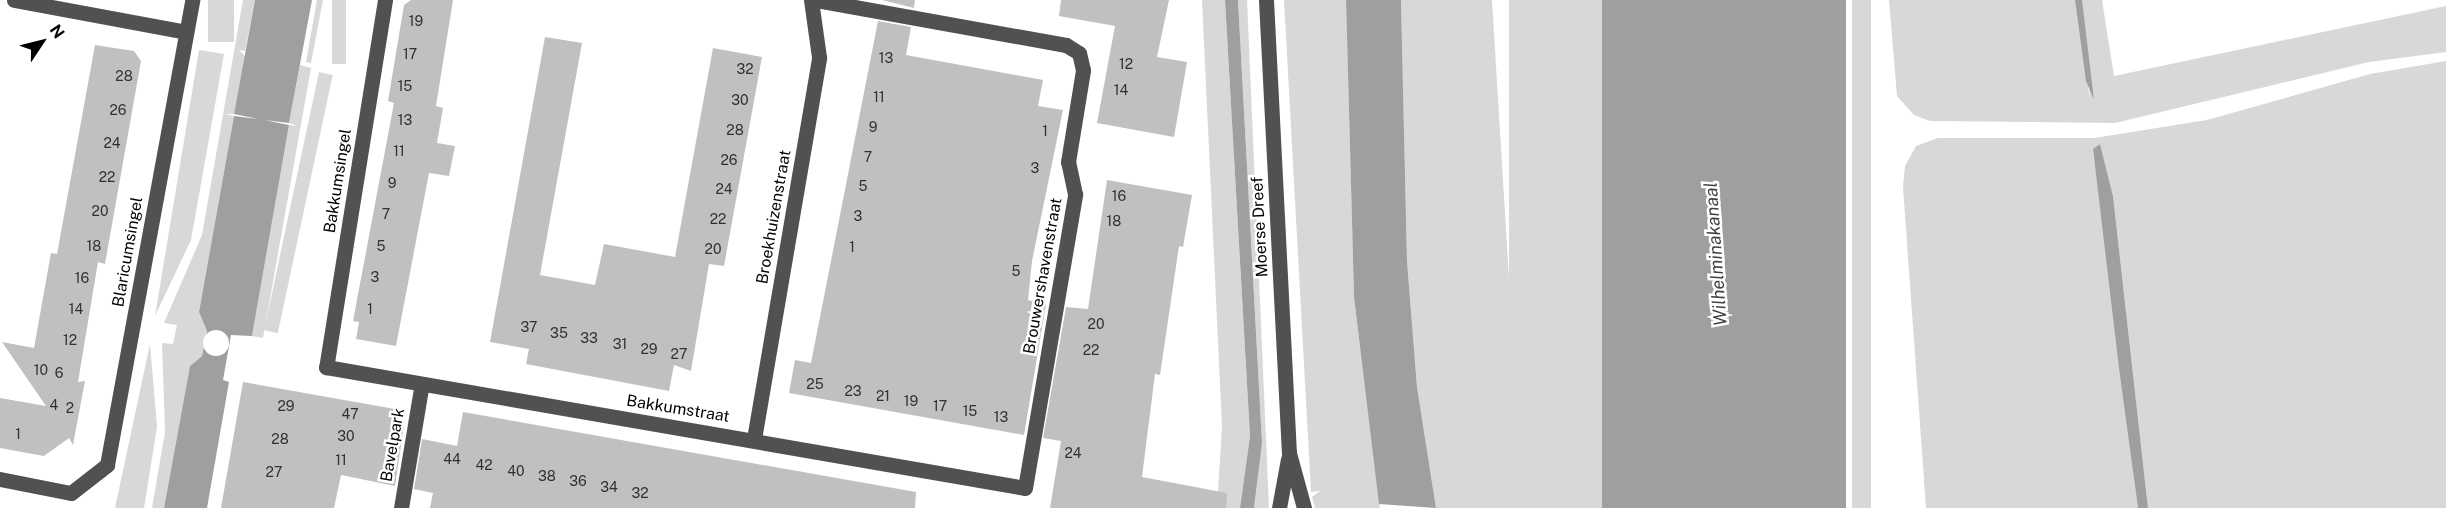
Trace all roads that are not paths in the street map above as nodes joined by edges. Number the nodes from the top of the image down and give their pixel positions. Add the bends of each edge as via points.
1 (14, 0) edge
2 (192, 0) edge
3 (386, 0) edge
4 (813, 0) edge
5 (1266, 0) edge
6 (186, 32) junction
7 (326, 367) joint
8 (422, 388) junction
9 (754, 439) junction
10 (1289, 453) junction
11 (0, 479) edge
12 (1025, 488) joint
13 (401, 508) edge
14 (1279, 508) edge
15 (1304, 508) edge

1 - 6 street
2 - 6 street, Blaricumsingel
3 - 7 street, Bakkumsingel
4 - 9 street, Broekhuizenstraat via 819,57
4 - 12 street, Brouwershavenstraat via 1066,45 1079,53 1083,70 1068,162 1075,194
5 - 10 street, Moerse Dreef
6 - 11 street, Blaricumsingel via 107,465 71,493
7 - 8 street, Bakkumstraat
8 - 9 street, Bakkumstraat
8 - 13 street, Bavelpark
9 - 12 street, Bakkumstraat
10 - 14 street, Moerse Dreef
10 - 15 street, Moerse Dreef

